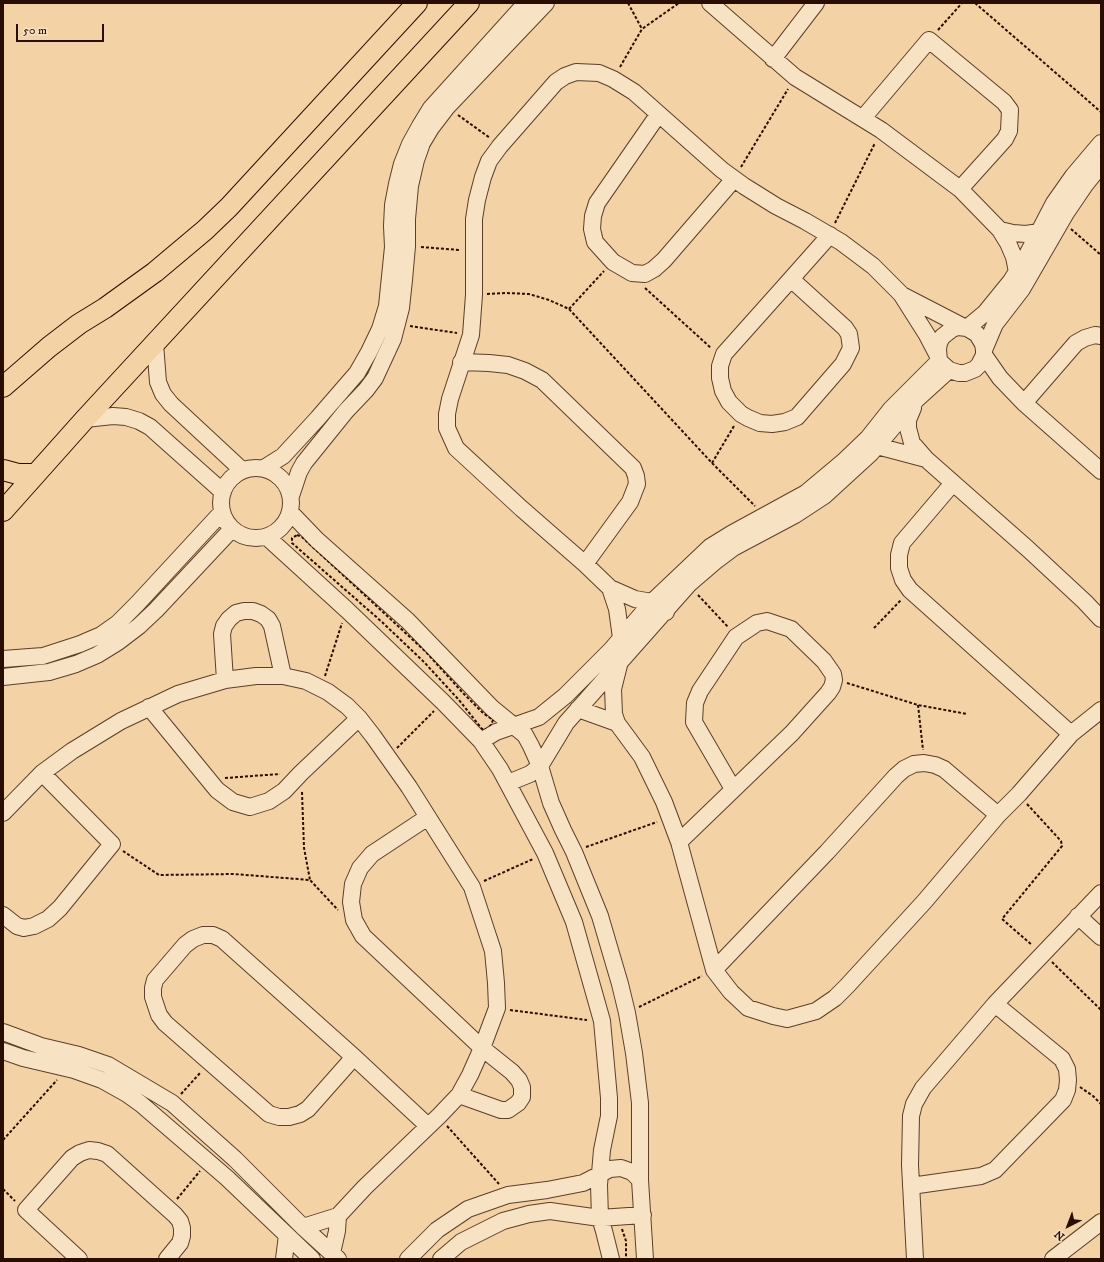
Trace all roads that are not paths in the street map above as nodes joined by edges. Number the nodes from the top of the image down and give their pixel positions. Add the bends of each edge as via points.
1 (417, 3) edge
2 (469, 3) edge
3 (526, 3) edge
4 (546, 3) edge
5 (710, 3) edge
6 (816, 3) edge
7 (773, 59) junction
8 (658, 115) junction
9 (863, 118) junction
10 (1101, 143) edge
11 (1101, 165) edge
12 (734, 179) junction
13 (960, 189) junction
14 (1000, 230) junction
15 (1045, 234) junction
16 (830, 235) junction
17 (1017, 272) junction
18 (791, 279) junction
19 (901, 294) junction
20 (966, 327) junction
21 (1101, 336) edge
22 (155, 344) junction
23 (984, 352) junction
24 (461, 362) junction
25 (942, 362) junction
26 (975, 369) junction
27 (1000, 378) junction
28 (3, 386) edge
29 (917, 399) junction
30 (1024, 404) junction
31 (85, 419) junction
32 (872, 442) junction
33 (926, 459) junction
34 (264, 468) junction
35 (3, 470) edge
36 (242, 470) junction
37 (1101, 471) edge
38 (36, 474) junction
39 (953, 483) junction
40 (222, 492) junction
41 (291, 496) junction
42 (3, 511) edge
43 (222, 512) junction
44 (291, 513) junction
45 (232, 529) junction
46 (267, 537) junction
47 (585, 564) junction
48 (610, 588) junction
49 (652, 602) junction
50 (666, 612) junction
51 (1101, 619) edge
52 (617, 650) junction
53 (3, 659) edge
54 (283, 676) junction
55 (3, 677) edge
56 (225, 680) junction
57 (149, 707) junction
58 (551, 707) junction
59 (578, 709) junction
60 (1101, 710) edge
61 (359, 718) junction
62 (617, 722) junction
63 (566, 723) junction
64 (516, 726) junction
65 (1071, 734) junction
66 (481, 741) junction
67 (540, 766) junction
68 (42, 773) junction
69 (508, 783) junction
70 (733, 789) junction
71 (3, 813) edge
72 (998, 815) junction
73 (428, 817) junction
74 (679, 842) junction
75 (1101, 893) edge
76 (3, 914) edge
77 (1078, 916) junction
78 (1101, 937) edge
79 (714, 970) junction
80 (995, 1004) junction
81 (3, 1032) edge
82 (482, 1048) junction
83 (3, 1051) edge
84 (354, 1057) junction
85 (459, 1095) junction
86 (433, 1121) junction
87 (600, 1174) junction
88 (640, 1180) junction
89 (911, 1186) junction
90 (272, 1195) junction
91 (258, 1208) junction
92 (643, 1215) junction
93 (338, 1216) junction
94 (600, 1218) junction
95 (1101, 1222) edge
96 (303, 1227) junction
97 (287, 1235) junction
98 (335, 1256) edge
99 (79, 1259) edge
100 (167, 1259) edge
101 (284, 1259) edge
102 (312, 1259) edge
103 (408, 1259) edge
104 (441, 1259) edge
105 (610, 1259) edge
106 (645, 1259) edge
107 (915, 1259) edge
108 (1053, 1259) edge

1 - 28 main road via 205,230 156,272 73,329
2 - 22 main road
3 - 34 street via 431,108 410,144 399,177 394,205 387,306 369,352 357,373 318,418 283,456
4 - 41 street via 447,107 422,143 410,186 404,280 397,324 387,353 375,378 310,454 299,472
5 - 7 street
6 - 7 street
7 - 9 street via 795,77
8 - 12 street
8 - 12 street via 597,203 593,216 595,242 613,262 632,273 645,274 654,269
8 - 24 street via 634,92 613,79 599,73 576,72 556,82 500,146 489,161 476,200 471,335
9 - 13 street
9 - 13 street via 929,40 1004,102 1010,110 1009,131 1005,139
10 - 15 street via 1054,203
11 - 15 street via 1061,221
12 - 16 street via 776,206
13 - 14 street
14 - 15 street
14 - 17 street via 1014,257
15 - 17 street
15 - 23 street via 1022,289 995,324
16 - 18 street
16 - 19 street via 873,266
17 - 20 street via 985,313
18 - 18 street via 845,328 849,334 851,348 843,364 796,417 772,424 760,422 741,414 729,402 723,391 720,366 724,354
19 - 20 street
19 - 25 street
20 - 23 street via 977,334 984,344
20 - 25 street via 952,329 942,337 939,343
21 - 30 street via 1095,335 1076,343
22 - 31 main road
22 - 36 street via 157,376 163,394
23 - 26 street
23 - 27 street
24 - 47 street via 447,414 447,428 456,448
24 - 47 street via 508,365 542,380 633,468 637,484 630,502
25 - 26 street via 959,373
25 - 29 street
25 - 32 street via 892,409
26 - 27 street
27 - 30 street
29 - 32 street
29 - 33 street via 908,420 908,428 912,443
30 - 37 street
31 - 38 main road
31 - 40 street via 113,416 139,421 150,427
32 - 33 street
32 - 49 street via 843,462 806,494 710,547
32 - 50 street via 871,453 824,496 716,560 689,584
33 - 39 street
34 - 36 street
34 - 41 street via 279,475
35 - 38 main road via 18,474
36 - 40 street via 228,481
38 - 42 main road
39 - 51 street via 1028,549
39 - 65 street via 902,543 899,568 903,580 910,590
40 - 43 street
41 - 44 street
43 - 45 street
43 - 53 street via 137,604 101,635 43,656
44 - 46 street via 282,528
44 - 64 street via 317,540 408,621 492,708
45 - 46 street via 249,538
45 - 55 street via 156,610 118,642 97,655 49,672
46 - 66 street via 444,702
47 - 48 street
48 - 49 street
48 - 52 street via 617,610
49 - 50 street
49 - 52 street
50 - 52 street
52 - 58 street
52 - 59 street
52 - 62 street via 613,690
54 - 56 street
54 - 56 street via 272,626 268,619 253,611 244,611 229,619 224,626 222,634
54 - 61 street via 306,681 328,692
56 - 57 street via 178,694
57 - 61 street via 217,790 232,802 250,807 277,797
57 - 68 street via 72,751
58 - 63 street
58 - 64 street via 539,717
59 - 62 street
59 - 63 street
60 - 65 street
61 - 73 street
62 - 74 street via 642,757 664,802
63 - 67 street
64 - 66 street via 496,732
64 - 67 street via 525,735
65 - 72 street
66 - 69 street
67 - 69 street via 530,774
67 - 88 street via 551,803 600,916 620,984 634,1053 640,1103
68 - 71 street
68 - 76 street via 112,844 48,919 24,928 17,926
69 - 87 street via 545,853 574,922 602,1021 609,1116
70 - 70 street via 792,733 828,693 834,680 824,661 791,629 767,622 758,623 736,637 700,691 695,703 694,722
70 - 74 street
72 - 79 street via 944,769 924,763 904,769
72 - 79 street via 924,902 847,986 816,1011 788,1019 748,1008 731,992
73 - 82 street via 472,887 493,951 497,1008
73 - 82 street via 372,854 360,868 352,890 354,920 363,936
74 - 79 street
75 - 77 street
77 - 78 street
77 - 80 street
80 - 89 street via 923,1088 914,1104 911,1116
80 - 89 street via 1062,1059 1068,1080 1063,1100 995,1170 981,1176
81 - 90 street via 108,1065 172,1103
82 - 85 street
82 - 85 street via 519,1080 522,1097 513,1108 501,1110
83 - 91 street via 102,1080 127,1094
84 - 84 street via 230,946 212,935 193,939 185,945 155,980 153,998 165,1023 269,1114 279,1117 300,1114
84 - 86 street
85 - 86 street
86 - 93 street
87 - 88 street via 610,1169 621,1168 632,1172
87 - 94 street
87 - 103 street via 568,1187 508,1195 468,1208 437,1230
88 - 92 street
89 - 107 street
90 - 91 street
90 - 96 street
91 - 97 street
92 - 94 street
92 - 106 street
93 - 96 street
93 - 98 street
94 - 104 street via 555,1211 529,1214 503,1221 461,1242
94 - 105 street
95 - 108 street
96 - 98 street
97 - 101 street
97 - 102 street
99 - 100 street via 26,1210 72,1158 80,1152 89,1150 107,1154 180,1221 180,1243

